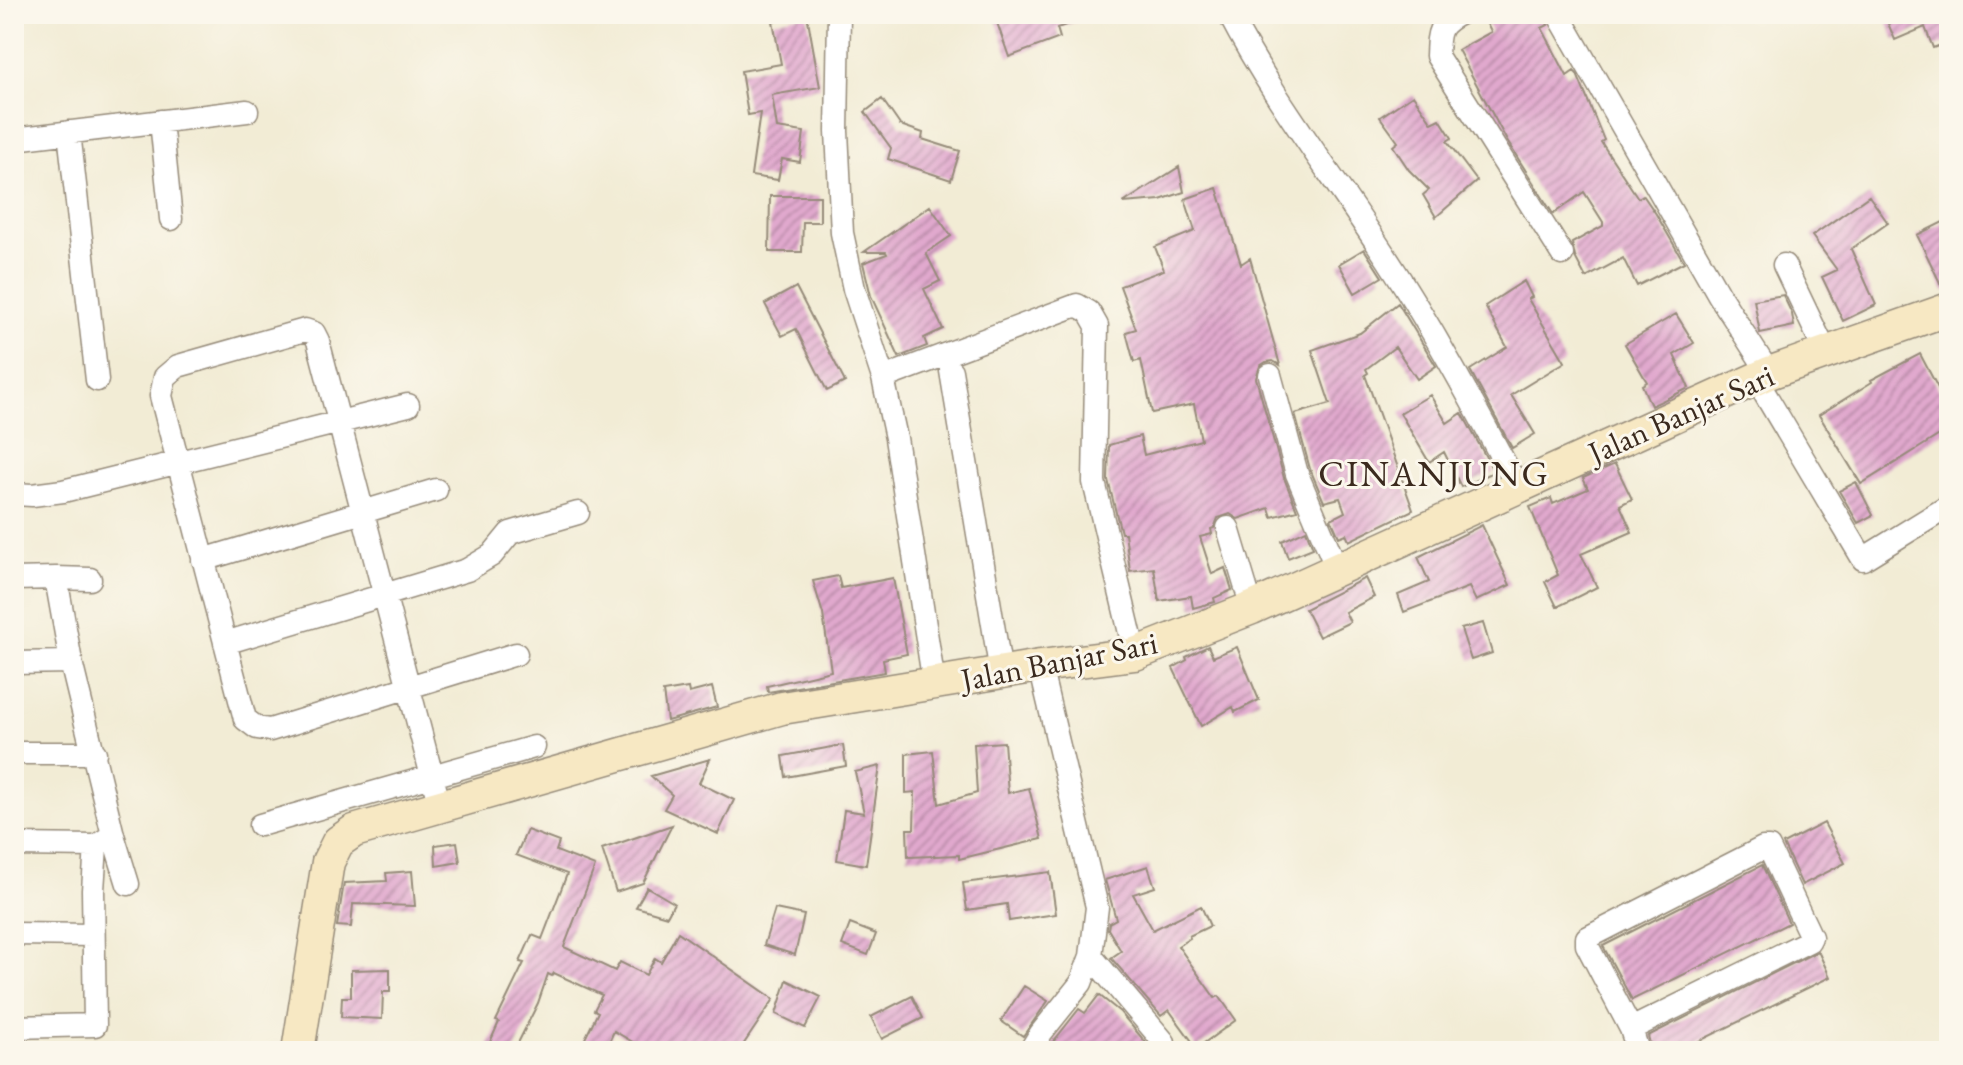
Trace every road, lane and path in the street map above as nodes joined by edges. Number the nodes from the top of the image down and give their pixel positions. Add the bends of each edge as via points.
1 (839, 14) edge
2 (1229, 14) edge
3 (1459, 14) edge
4 (1558, 14) edge
5 (247, 111) dead end
6 (161, 121) junction
7 (69, 132) junction
8 (14, 139) edge
9 (171, 219) dead end
10 (1562, 254) dead end
11 (1784, 265) dead end
12 (1949, 309) edge
13 (1826, 353) junction
14 (951, 371) dead end
15 (1270, 375) dead end
16 (1763, 376) junction
17 (883, 378) junction
18 (97, 380) dead end
19 (408, 405) dead end
20 (340, 424) junction
21 (178, 464) junction
22 (1518, 488) junction
23 (436, 490) dead end
24 (14, 494) edge
25 (1949, 506) edge
26 (363, 511) junction
27 (578, 513) dead end
28 (1228, 528) dead end
29 (203, 560) junction
30 (1337, 569) junction
31 (56, 578) junction
32 (14, 579) edge
33 (90, 579) dead end
34 (385, 594) junction
35 (1252, 608) junction
36 (225, 643) junction
37 (516, 654) dead end
38 (1135, 654) junction
39 (71, 662) junction
40 (14, 663) edge
41 (1040, 666) junction
42 (1001, 673) junction
43 (934, 684) junction
44 (409, 686) junction
45 (534, 747) dead end
46 (14, 753) edge
47 (95, 753) junction
48 (437, 792) junction
49 (260, 825) dead end
50 (104, 841) junction
51 (14, 845) edge
52 (128, 884) dead end
53 (14, 934) edge
54 (93, 935) junction
55 (1091, 956) junction
56 (14, 1027) edge
57 (1631, 1029) junction
58 (1164, 1042) dead end
59 (298, 1051) edge
60 (1030, 1051) edge
61 (1638, 1051) edge

1 - 17 street via 842,233
2 - 22 street via 1446,352
3 - 10 street via 1438,33 1437,56
4 - 16 street
5 - 6 street
6 - 7 street
6 - 9 street
7 - 8 street
7 - 18 street
11 - 13 street
12 - 13 street, Jalan Banjar Sari
13 - 16 street, Jalan Banjar Sari
14 - 42 street
15 - 30 street via 1297,474
16 - 22 street, Jalan Banjar Sari
16 - 25 street via 1863,559
17 - 38 street via 1077,305 1089,312 1097,326 1094,482
17 - 43 street
19 - 20 street
20 - 21 street
20 - 21 street via 318,341 305,330 178,366 165,377 161,396
20 - 26 street
21 - 24 street via 63,491
21 - 29 street
22 - 30 street, Jalan Banjar Sari
23 - 26 street
26 - 29 street
26 - 34 street
27 - 34 street via 510,533 492,555 467,570
28 - 35 street
29 - 36 street
30 - 35 street, Jalan Banjar Sari
31 - 32 street
31 - 33 street
31 - 39 street
34 - 36 street
34 - 44 street
35 - 38 street, Jalan Banjar Sari
36 - 44 street via 245,719 257,728 270,730
37 - 44 street
38 - 41 street, Jalan Banjar Sari
39 - 40 street
39 - 47 street
41 - 42 street, Jalan Banjar Sari
41 - 55 street via 1097,907
42 - 43 street, Jalan Banjar Sari
43 - 48 street, Jalan Banjar Sari via 782,708
44 - 48 street
45 - 48 street
46 - 47 street
47 - 50 street
48 - 49 street
48 - 59 street, Jalan Banjar Sari via 338,842 328,862
50 - 51 street
50 - 52 street
50 - 54 street
53 - 54 street
54 - 56 street via 95,1025
55 - 58 street
55 - 60 street via 1081,983
57 - 57 street via 1809,941 1769,848 1587,938
57 - 61 street

